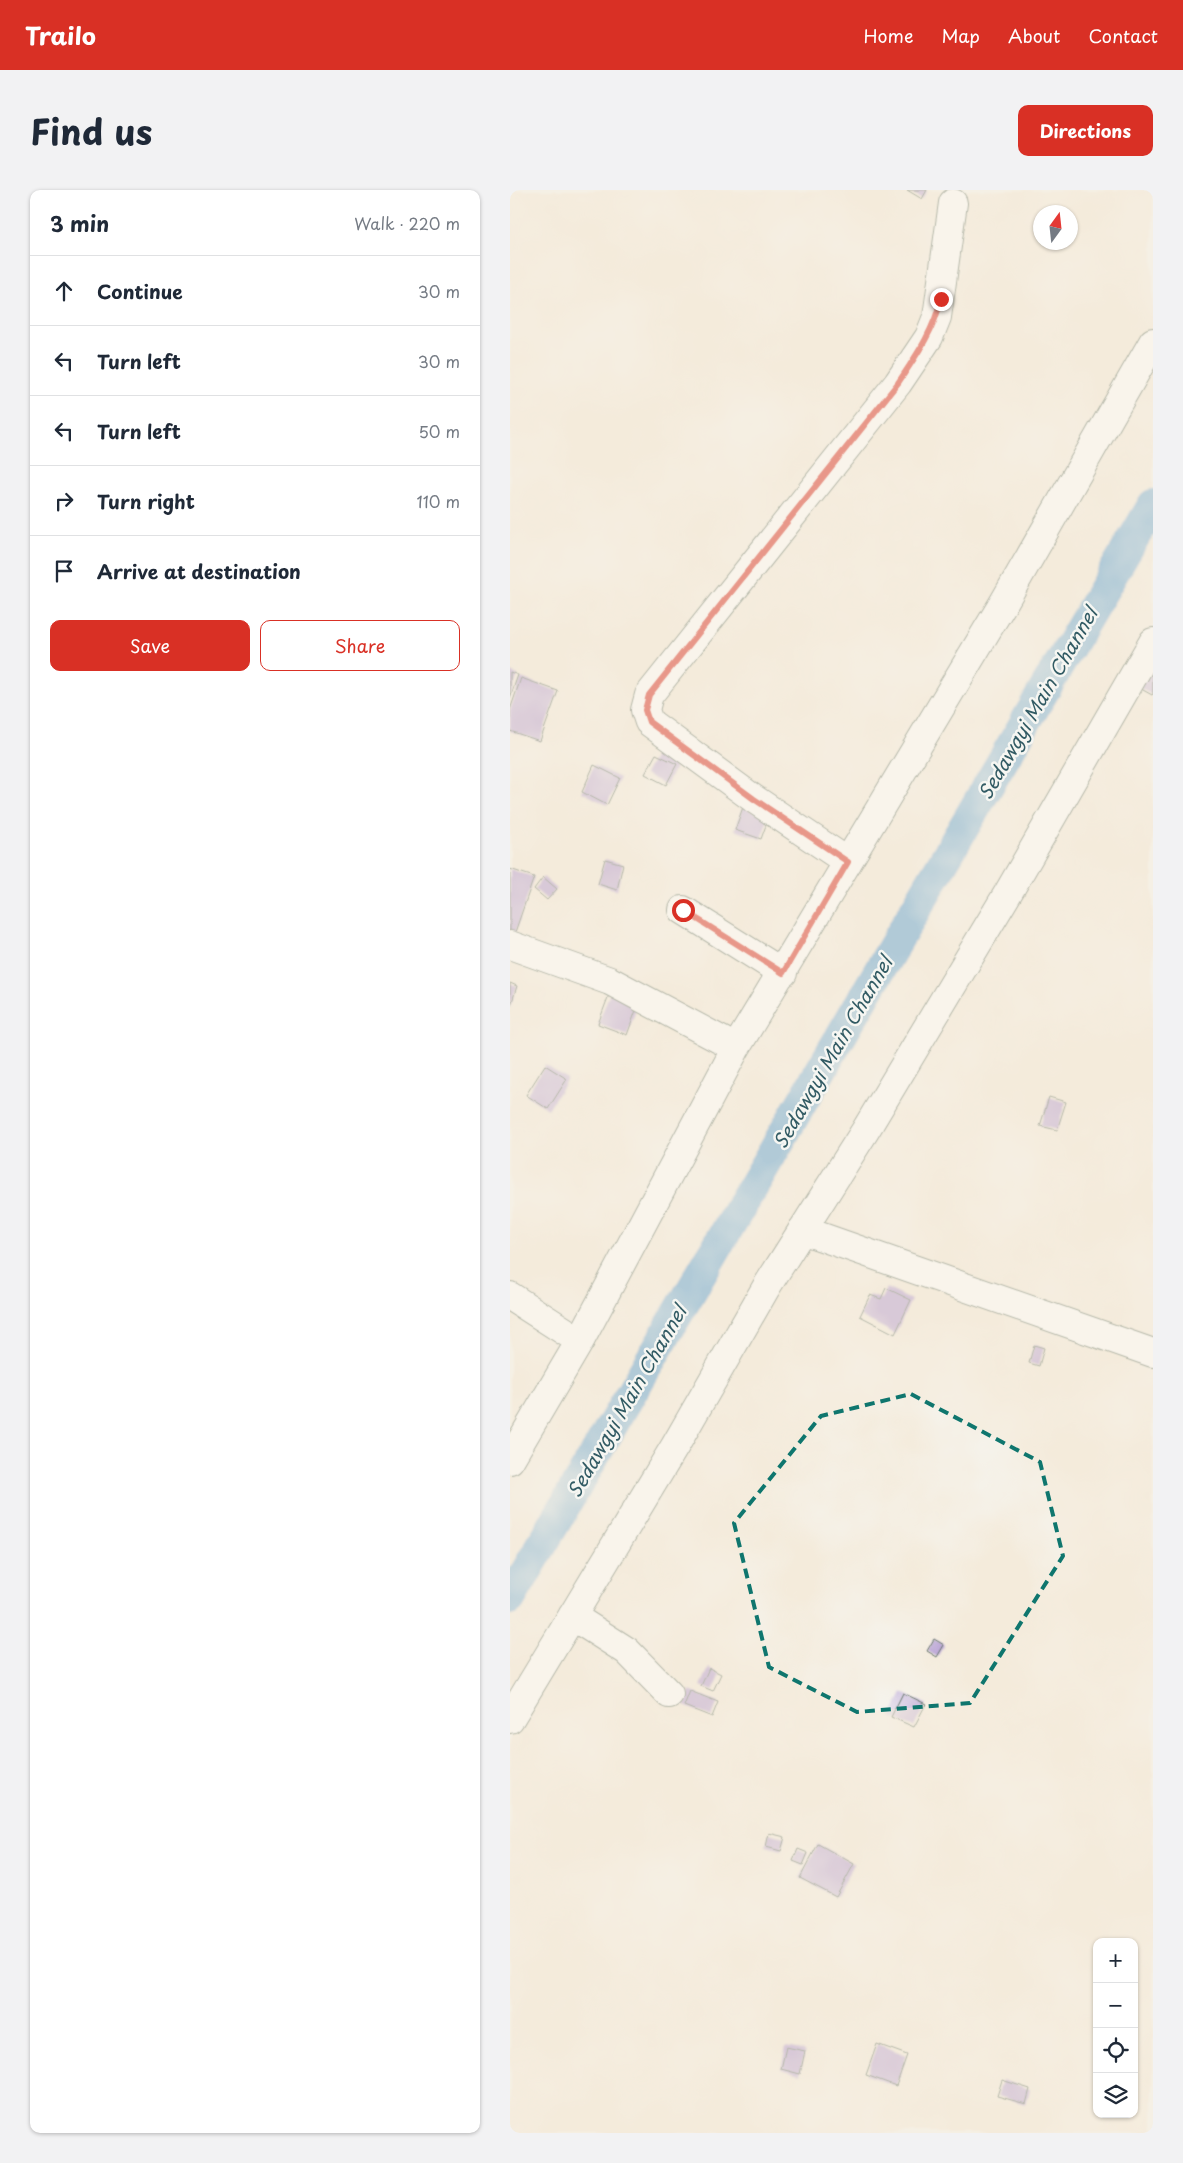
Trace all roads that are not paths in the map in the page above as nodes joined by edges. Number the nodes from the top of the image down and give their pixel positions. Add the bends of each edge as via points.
1 (953, 203) dead end
2 (1153, 342) edge
3 (1153, 642) edge
4 (848, 862) junction
5 (683, 910) dead end
6 (510, 945) edge
7 (783, 973) junction
8 (736, 1048) junction
9 (802, 1230) junction
10 (510, 1296) edge
11 (580, 1341) junction
12 (1153, 1353) edge
13 (510, 1460) edge
14 (572, 1616) junction
15 (669, 1694) dead end
16 (510, 1719) edge

1 - 4 street via 941,299 929,337 898,383 649,695 645,710 649,722 754,799
2 - 4 street via 1004,602
3 - 9 street via 987,928
4 - 7 street
5 - 7 street
6 - 8 street via 610,981
7 - 8 street
8 - 11 street
9 - 12 street
9 - 14 street
10 - 11 street
11 - 13 street
14 - 15 street via 627,1652
14 - 16 street

